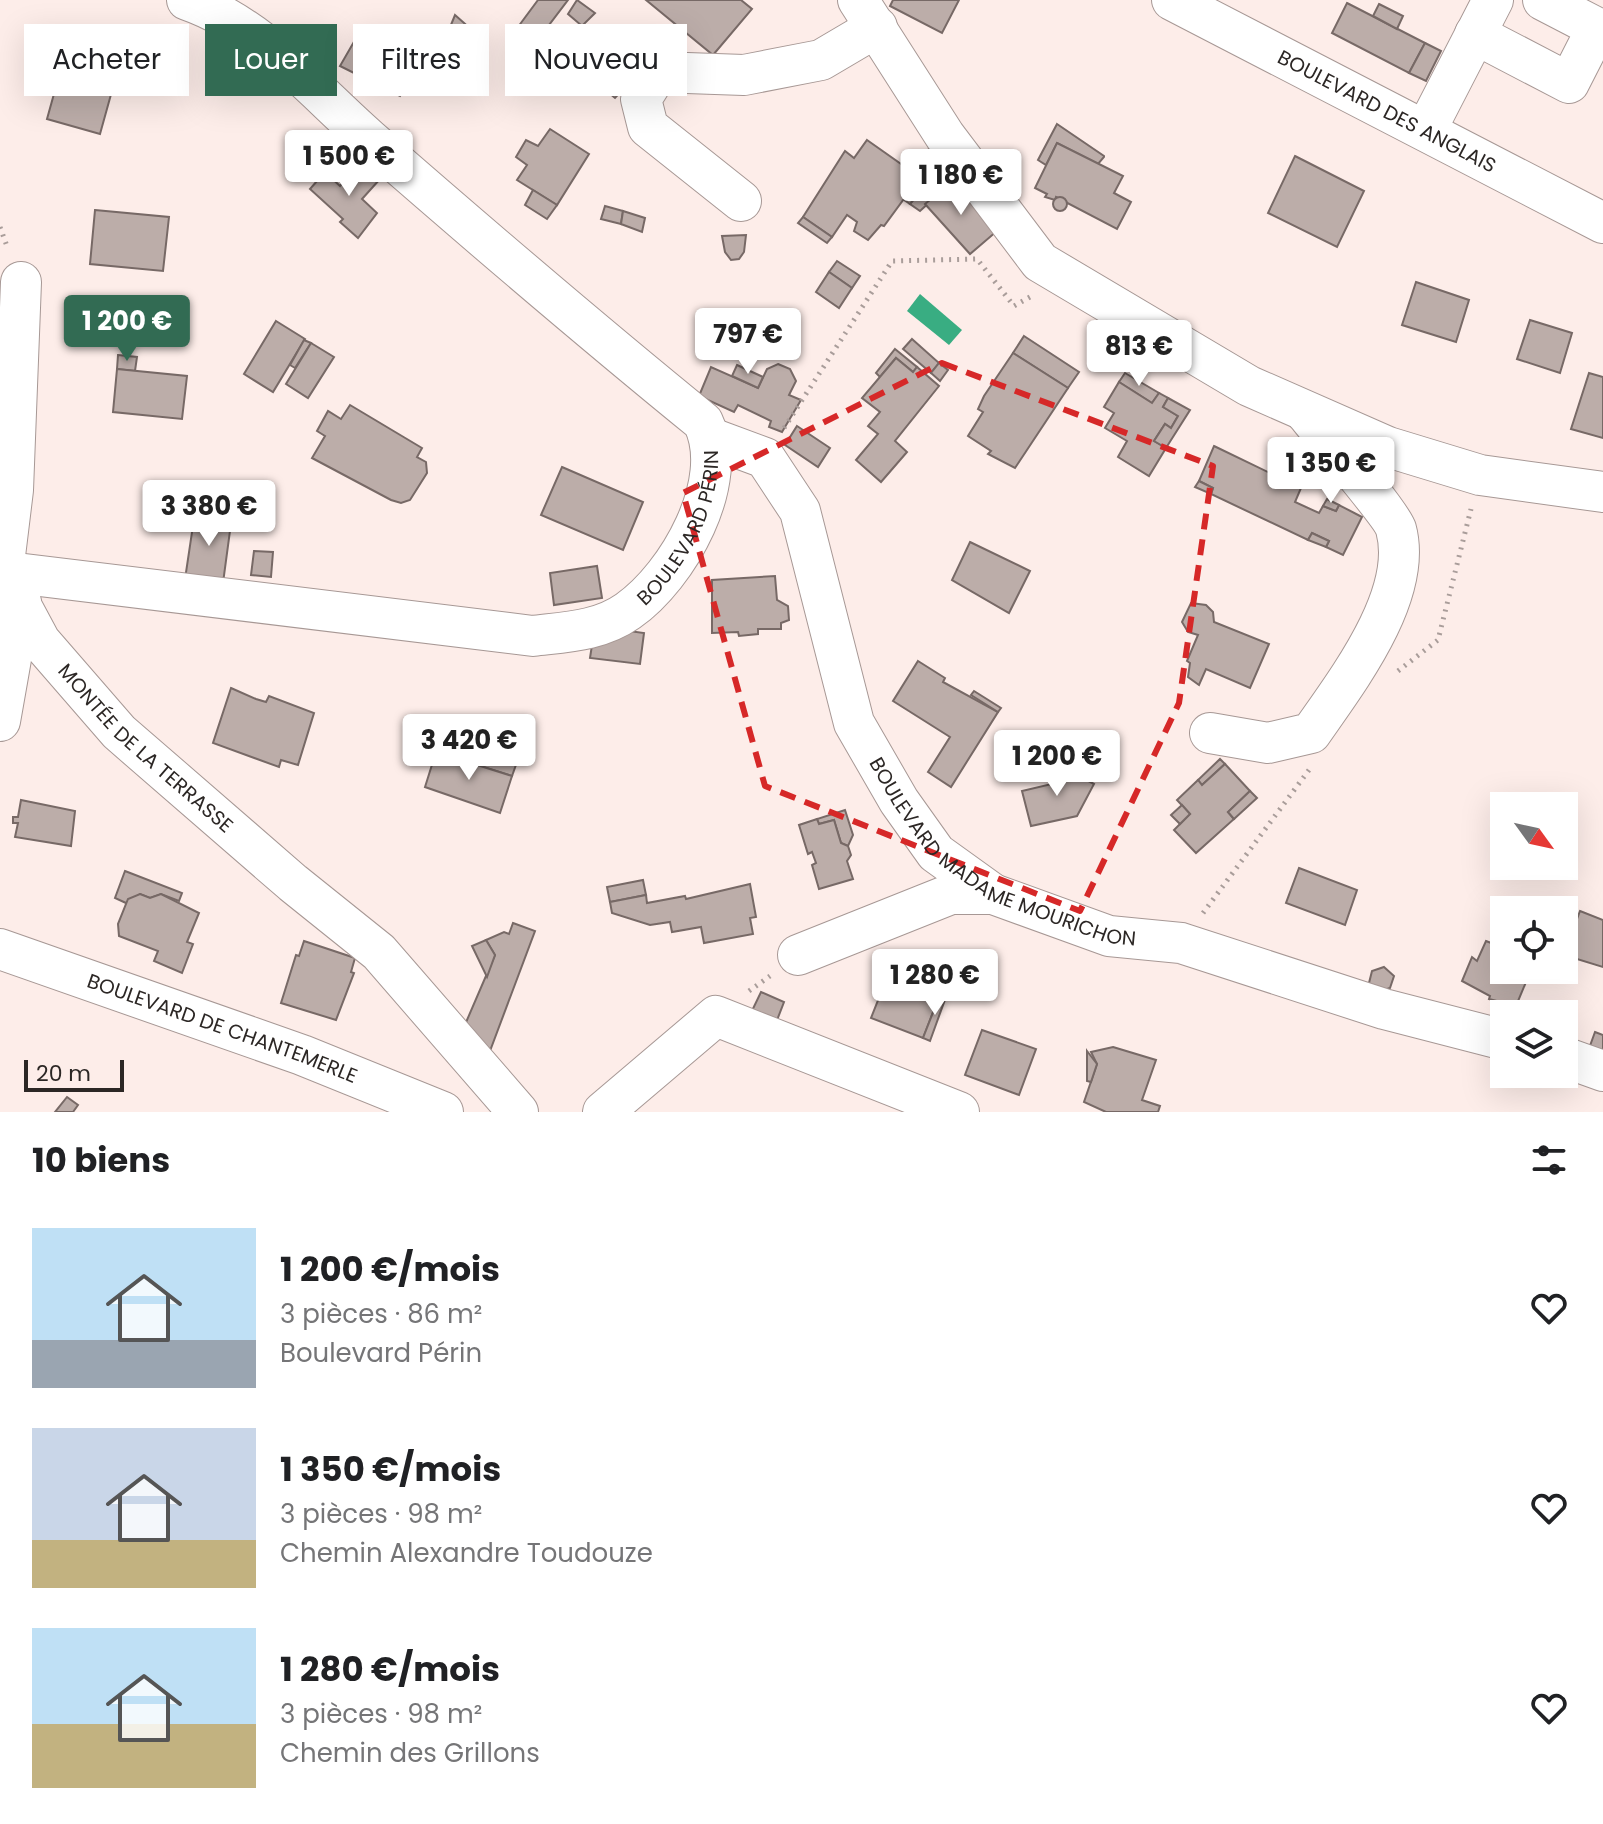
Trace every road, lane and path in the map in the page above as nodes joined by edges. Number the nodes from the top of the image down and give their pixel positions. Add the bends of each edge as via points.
1 (187, 0) edge
2 (1172, 0) edge
3 (1543, 0) edge
4 (868, 14) edge
5 (1484, 17) edge
6 (1426, 130) junction
7 (1603, 193) edge
8 (1547, 194) junction
9 (741, 201) dead end
10 (1603, 223) edge
11 (21, 282) dead end
12 (1014, 306) dead end
13 (1303, 409) junction
14 (711, 438) junction
15 (765, 458) junction
16 (1603, 492) edge
17 (8, 582) edge
18 (0, 721) edge
19 (1210, 733) dead end
20 (993, 894) junction
21 (0, 949) edge
22 (798, 955) joint
23 (716, 1016) junction
24 (1490, 1036) edge
25 (1578, 1062) edge
26 (1603, 1071) edge
27 (443, 1112) edge
28 (518, 1112) edge
29 (603, 1112) edge
30 (959, 1112) edge

1 - 14 street, BOULEVARD PÉRIN via 259,37 369,138 703,422
2 - 6 street, BOULEVARD DES ANGLAIS
3 - 5 street via 1597,28 1569,83
4 - 9 street via 821,60 744,75 658,72 641,99 648,127
4 - 13 street via 945,136 1040,262 1249,386
5 - 6 street
6 - 8 street, BOULEVARD DES ANGLAIS
7 - 8 street via 1576,188
8 - 10 street, BOULEVARD DES ANGLAIS
11 - 17 street
12 - 15 path via 977,259 892,261
13 - 16 street via 1388,447 1480,475
13 - 19 street via 1396,527 1397,588 1358,664 1311,733 1268,743
14 - 15 street
14 - 17 street, BOULEVARD PÉRIN via 709,485 698,520 670,570 628,611 591,630 533,636
15 - 20 street, BOULEVARD MADAME MOURICHON via 800,511 854,723 936,853
17 - 18 street
17 - 28 street, MONTÉE DE LA TERRASSE via 40,641 119,732 379,952
20 - 22 street via 951,894
20 - 24 street, BOULEVARD MADAME MOURICHON via 1109,936 1181,943 1384,1009
21 - 27 street, BOULEVARD DE CHANTEMERLE via 302,1055
22 - 23 path
23 - 29 street
23 - 30 street
25 - 26 street

